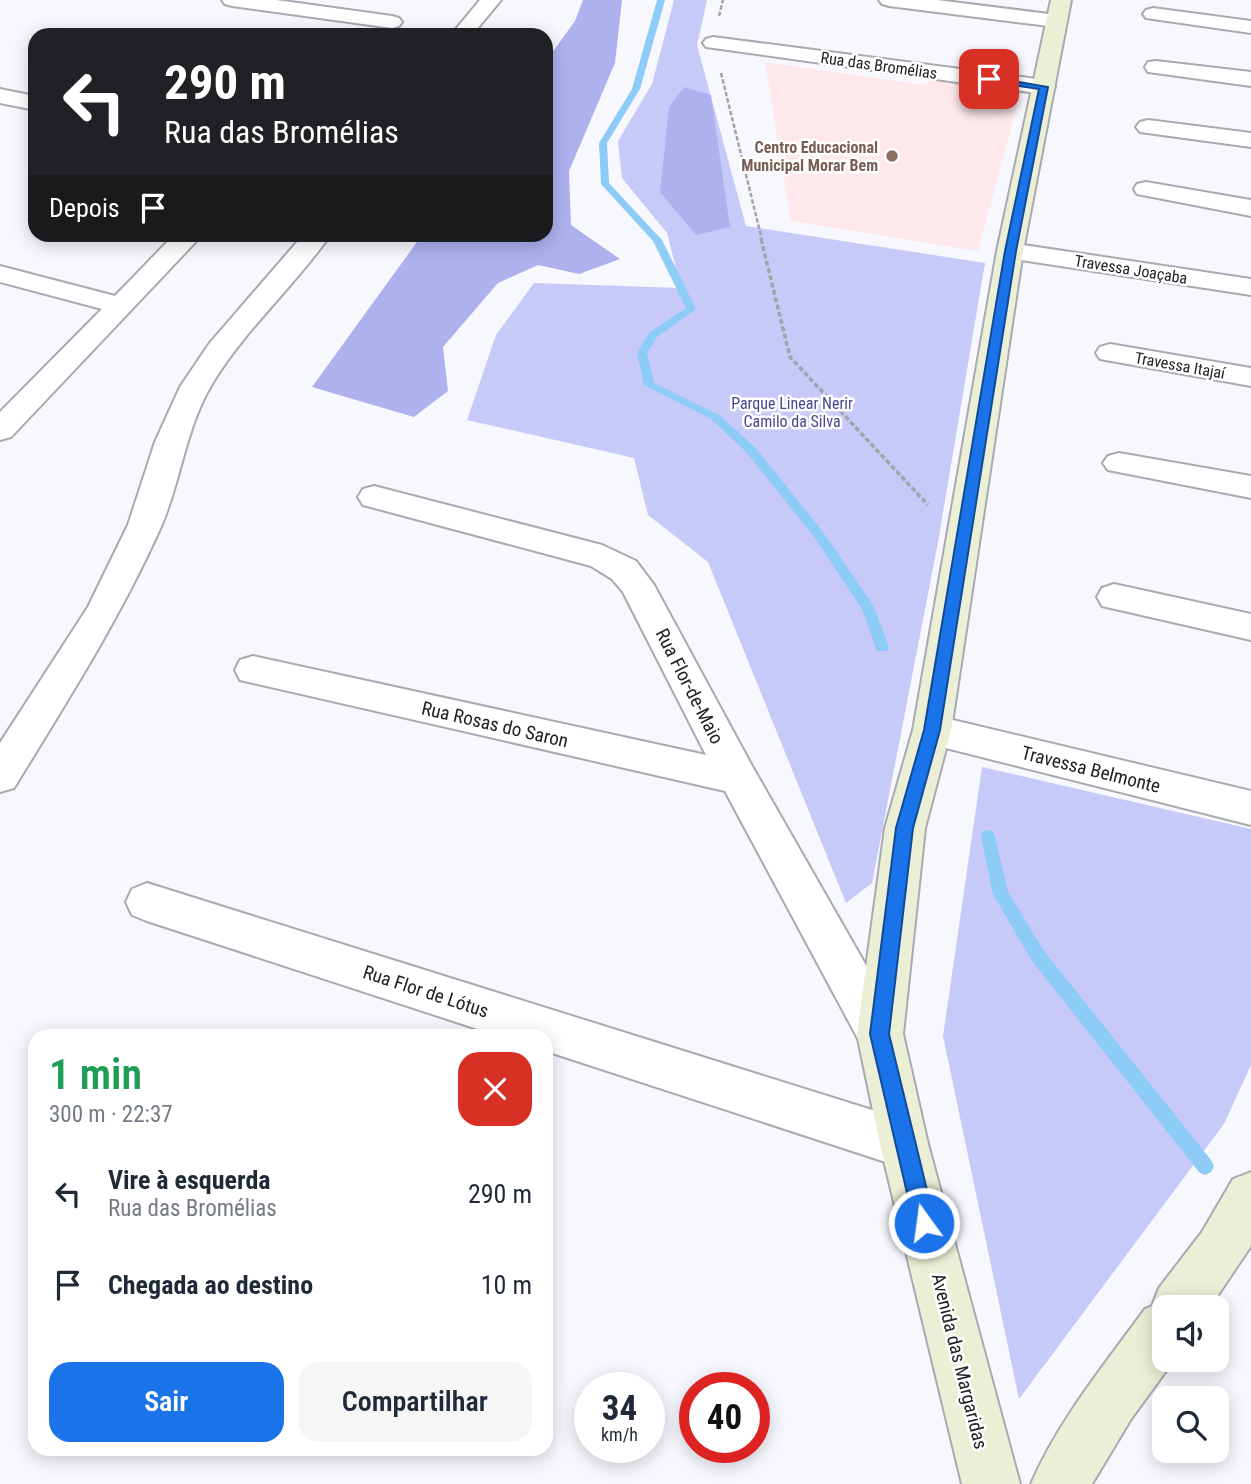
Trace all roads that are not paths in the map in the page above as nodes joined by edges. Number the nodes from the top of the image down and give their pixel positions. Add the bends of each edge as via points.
1 (232, 0) edge
2 (491, 0) edge
3 (889, 0) edge
4 (1059, 10) edge
5 (1153, 14) dead end
6 (391, 22) dead end
7 (1251, 27) edge
8 (467, 28) edge
9 (713, 43) road end
10 (1156, 67) dead end
11 (1251, 79) edge
12 (1044, 87) junction
13 (0, 96) edge
14 (28, 102) edge
15 (1148, 127) dead end
16 (1251, 139) edge
17 (1146, 189) dead end
18 (1251, 208) edge
19 (182, 242) edge
20 (311, 242) edge
21 (1010, 251) junction
22 (0, 274) edge
23 (1251, 287) edge
24 (119, 305) junction
25 (1110, 353) dead end
26 (1251, 377) edge
27 (0, 430) edge
28 (1119, 463) dead end
29 (1251, 487) edge
30 (374, 496) dead end
31 (1114, 597) dead end
32 (1251, 626) edge
33 (253, 670) dead end
34 (932, 730) junction
35 (0, 776) edge
36 (738, 778) junction
37 (1251, 808) edge
38 (147, 902) dead end
39 (544, 1029) edge
40 (553, 1032) edge
41 (880, 1034) junction
42 (904, 1144) junction
43 (1251, 1197) edge
44 (1187, 1295) edge
45 (1152, 1345) edge
46 (991, 1484) edge
47 (1060, 1484) edge

1 - 6 street
2 - 8 street
3 - 4 street
4 - 12 street, Avenida das Margaridas
5 - 7 street
9 - 12 street, Rua das Bromélias
10 - 11 street
12 - 21 street, Avenida das Margaridas
13 - 14 street
15 - 16 street
17 - 18 street
19 - 24 street
20 - 35 street via 219,350 195,387 170,442 145,525 103,612
21 - 23 street, Travessa Joaçaba
21 - 34 street, Avenida das Margaridas
22 - 24 street
24 - 27 street
25 - 26 street, Travessa Itajaí
28 - 29 street
30 - 36 street, Rua Flor-de-Maio via 602,557 624,570 637,585
31 - 32 street
33 - 36 street, Rua Rosas do Saron
34 - 37 street, Travessa Belmonte
34 - 41 street, Avenida das Margaridas via 905,828
36 - 41 street, Rua Flor-de-Maio
38 - 39 street, Rua Flor de Lótus
40 - 42 street, Rua Flor de Lótus
41 - 42 street, Avenida das Margaridas
42 - 46 street, Avenida das Margaridas
43 - 44 street
45 - 47 street

